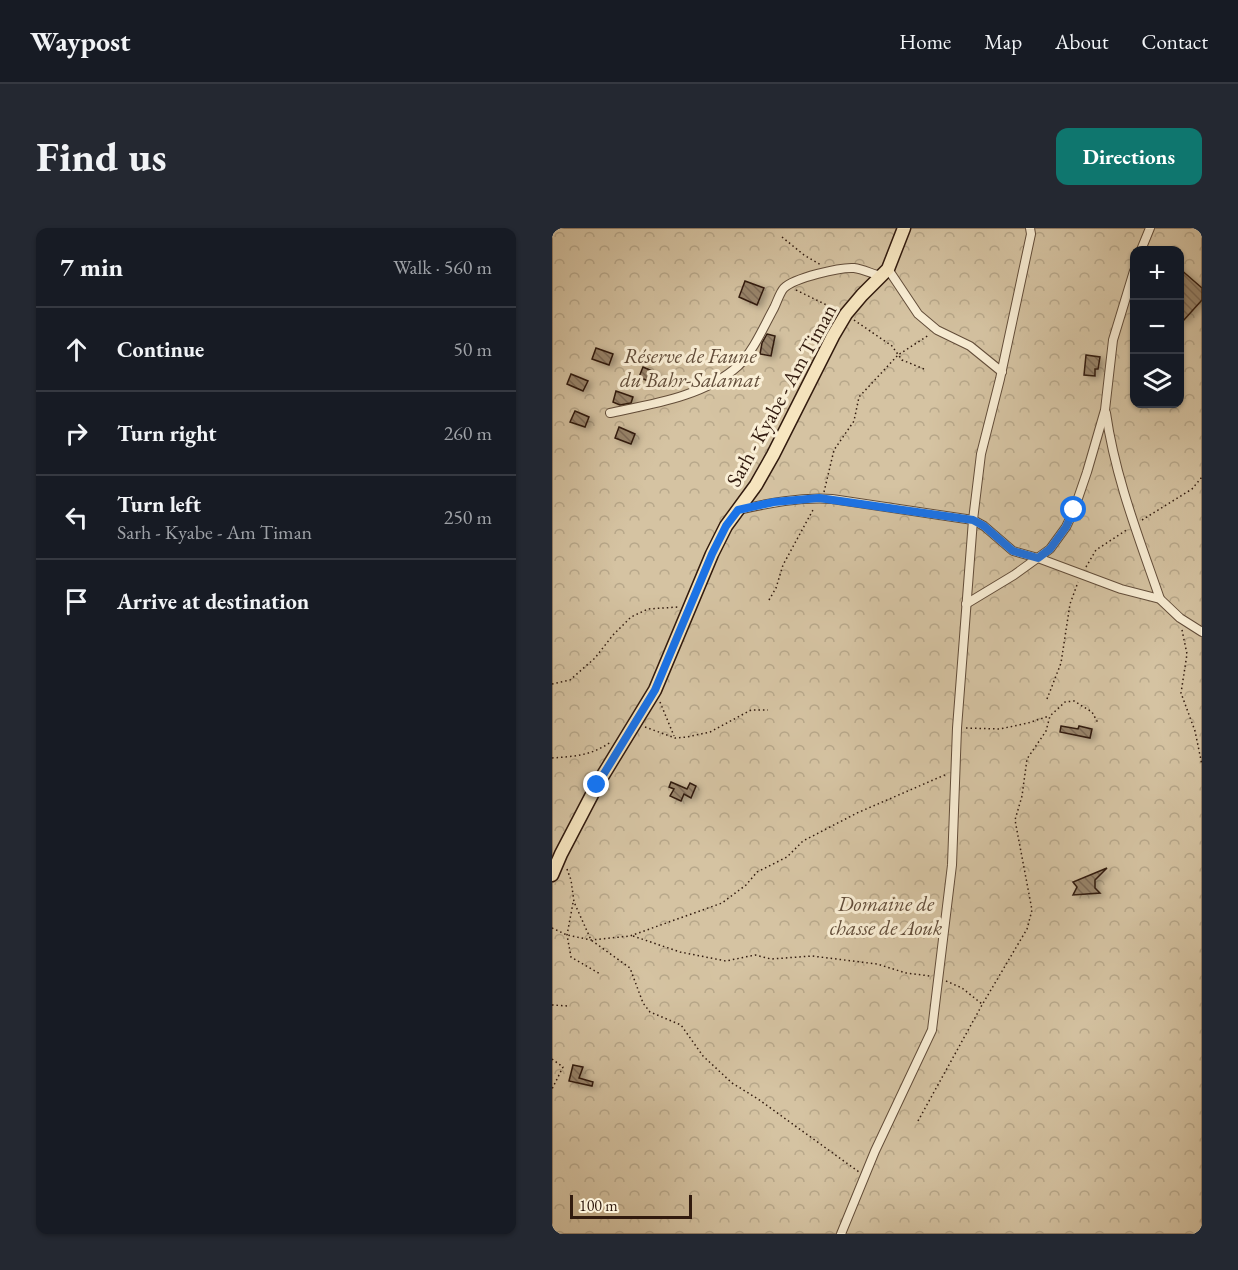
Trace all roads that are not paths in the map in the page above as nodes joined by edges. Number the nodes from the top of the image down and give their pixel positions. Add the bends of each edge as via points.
1 (904, 228) edge
2 (1030, 228) edge
3 (1150, 228) edge
4 (1143, 246) edge
5 (884, 272) junction
6 (1130, 285) edge
7 (1002, 372) junction
8 (1105, 410) junction
9 (610, 413) dead end
10 (738, 510) junction
11 (973, 520) junction
12 (1038, 558) junction
13 (1160, 599) junction
14 (966, 604) junction
15 (1202, 632) edge
16 (552, 875) edge
17 (841, 1234) edge

1 - 5 main road, Sarh - Kyabe - Am Timan
2 - 7 street
3 - 4 street
5 - 7 street via 918,314 937,330 970,346
5 - 9 street via 854,268 800,279 784,288 750,352 717,381 689,393
5 - 10 main road, Sarh - Kyabe - Am Timan via 846,314 773,455
6 - 8 street via 1113,340
7 - 11 street via 981,454
8 - 12 street via 1074,510 1050,549
8 - 13 street via 1138,540
10 - 11 street via 819,498
10 - 16 main road, Sarh - Kyabe - Am Timan via 712,554 655,690 597,785
11 - 12 street via 1013,551
11 - 14 street
12 - 13 street
12 - 14 street
13 - 15 street
14 - 17 street via 952,865 932,1030

